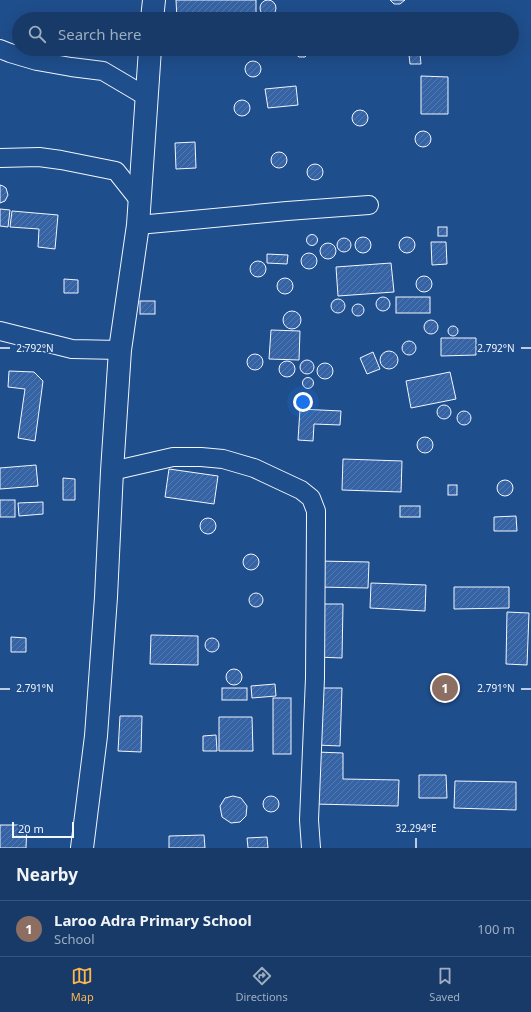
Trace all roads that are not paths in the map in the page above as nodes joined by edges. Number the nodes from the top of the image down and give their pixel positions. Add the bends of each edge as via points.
1 (154, 0) edge
2 (153, 12) edge
3 (0, 49) edge
4 (12, 54) edge
5 (20, 56) edge
6 (150, 56) edge
7 (147, 97) junction
8 (0, 158) edge
9 (139, 200) junction
10 (369, 205) dead end
11 (138, 225) junction
12 (0, 331) edge
13 (120, 350) junction
14 (112, 471) junction
15 (82, 848) edge
16 (311, 848) edge

1 - 2 street
3 - 4 street
5 - 7 street via 103,71
6 - 7 street
7 - 9 street
8 - 9 street via 39,157 116,171
9 - 11 street
10 - 11 street via 287,210
11 - 13 street
12 - 13 street via 72,349
13 - 14 street
14 - 15 street via 96,736
14 - 16 street via 173,457 223,459 254,468 301,490 311,498 316,520 315,678 309,820

